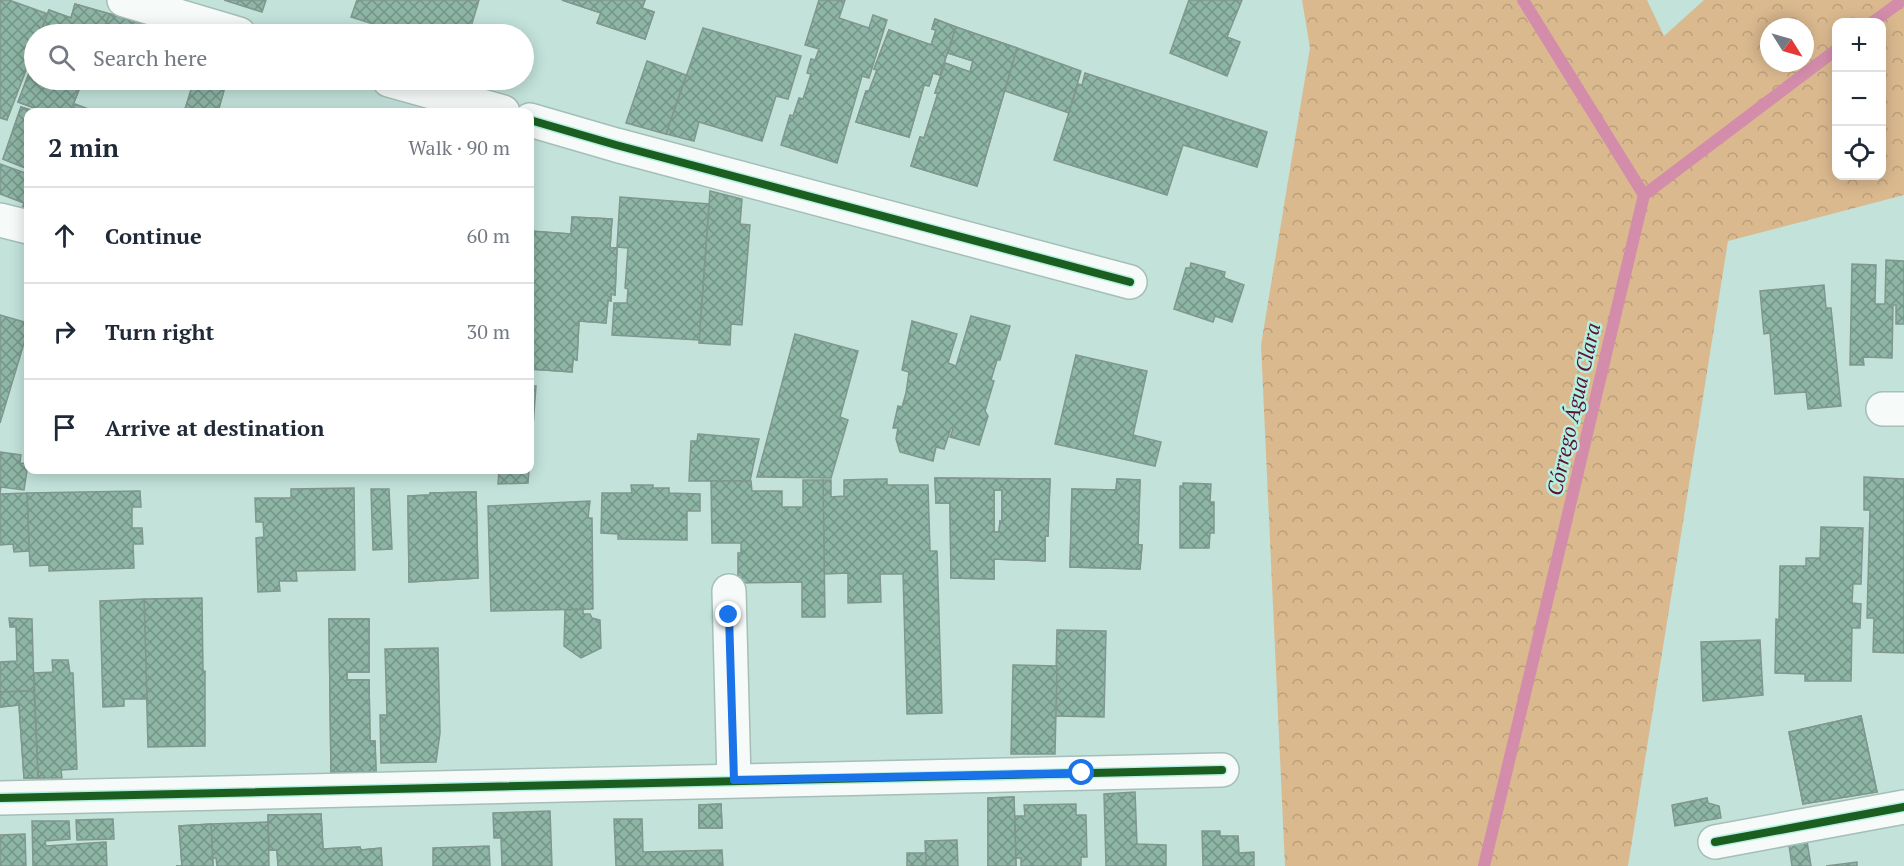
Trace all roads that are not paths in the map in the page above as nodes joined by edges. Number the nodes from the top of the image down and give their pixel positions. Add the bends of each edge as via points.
1 (124, 0) edge
2 (205, 24) edge
3 (425, 90) edge
4 (489, 108) edge
5 (534, 121) edge
6 (0, 220) edge
7 (24, 226) edge
8 (1130, 282) dead end
9 (729, 591) dead end
10 (1222, 770) dead end
11 (734, 780) junction
12 (0, 798) edge
13 (1904, 807) edge
14 (1715, 842) dead end

1 - 2 street
3 - 4 street
5 - 8 street
6 - 7 street
9 - 11 street
10 - 11 street
11 - 12 street
13 - 14 street

